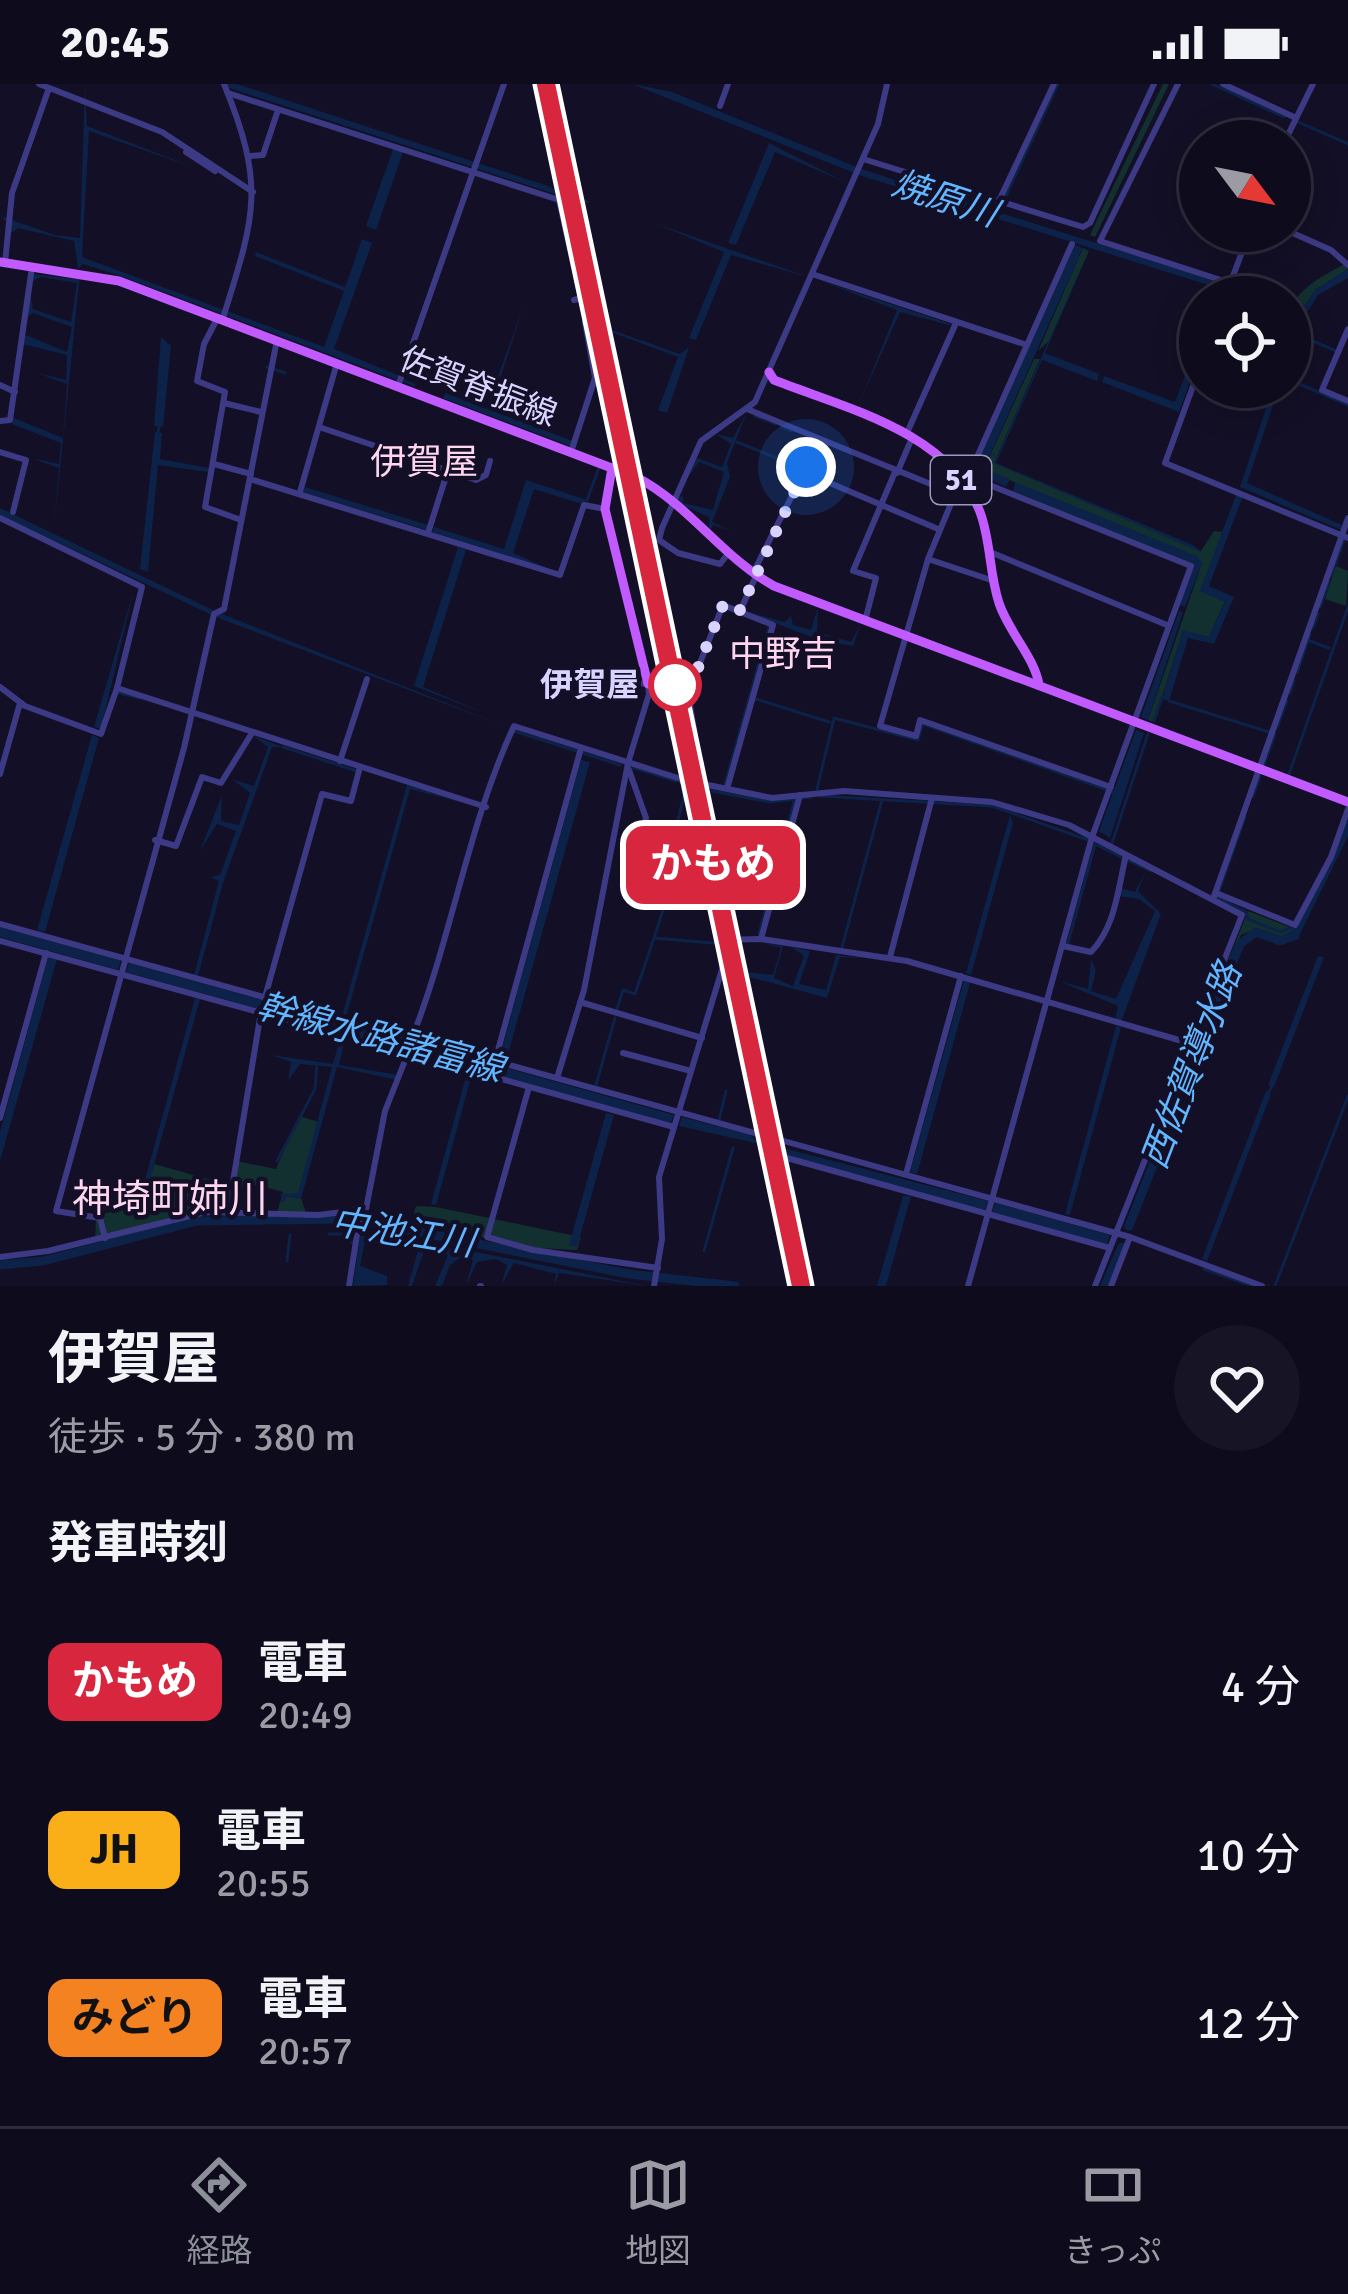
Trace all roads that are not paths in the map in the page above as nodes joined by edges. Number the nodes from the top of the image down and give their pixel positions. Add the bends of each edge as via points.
1 (39, 84) edge
2 (504, 84) edge
3 (728, 84) edge
4 (887, 84) edge
5 (1054, 84) edge
6 (1154, 84) edge
7 (1178, 84) edge
8 (1223, 84) edge
9 (1312, 84) edge
10 (49, 88) junction
11 (225, 88) edge
12 (720, 106) dead end
13 (278, 110) junction
14 (1294, 117) junction
15 (1293, 120) edge
16 (251, 156) junction
17 (861, 162) junction
18 (474, 169) junction
19 (253, 192) junction
20 (997, 205) junction
21 (1311, 243) edge
22 (1072, 244) dead end
23 (1343, 260) edge
24 (3, 262) edge
25 (32, 267) junction
26 (812, 274) junction
27 (1208, 276) edge
28 (574, 301) dead end
29 (223, 315) junction
30 (585, 322) dead end
31 (954, 326) junction
32 (1348, 329) edge
33 (277, 340) junction
34 (1027, 345) junction
35 (337, 363) junction
36 (769, 372) junction
37 (400, 382) junction
38 (0, 385) edge
39 (16, 392) junction
40 (1348, 401) edge
41 (224, 403) junction
42 (1185, 408) edge
43 (747, 409) junction
44 (259, 411) junction
45 (0, 421) edge
46 (319, 428) junction
47 (909, 436) junction
48 (819, 443) junction
49 (0, 452) edge
50 (571, 452) junction
51 (490, 461) dead end
52 (612, 468) junction
53 (213, 469) junction
54 (448, 470) junction
55 (805, 470) junction
56 (249, 474) junction
57 (895, 474) junction
58 (980, 478) junction
59 (968, 488) junction
60 (300, 489) junction
61 (955, 494) junction
62 (673, 502) junction
63 (882, 505) junction
64 (604, 509) junction
65 (14, 512) dead end
66 (0, 518) edge
67 (241, 520) junction
68 (938, 529) junction
69 (1345, 530) edge
70 (428, 533) junction
71 (990, 552) junction
72 (727, 555) junction
73 (928, 559) junction
74 (754, 575) junction
75 (994, 580) junction
76 (740, 609) junction
77 (865, 622) junction
78 (1166, 628) junction
79 (904, 636) junction
80 (367, 679) dead end
81 (601, 680) dead end
82 (649, 684) junction
83 (1039, 685) junction
84 (0, 687) edge
85 (117, 688) junction
86 (20, 703) junction
87 (191, 709) junction
88 (1136, 722) junction
89 (253, 732) junction
90 (580, 751) junction
91 (340, 761) junction
92 (628, 765) junction
93 (360, 767) junction
94 (1259, 769) junction
95 (0, 774) edge
96 (727, 789) junction
97 (1110, 790) junction
98 (800, 798) junction
99 (932, 801) junction
100 (1348, 806) edge
101 (486, 807) junction
102 (1093, 837) junction
103 (155, 840) junction
104 (638, 853) dead end
105 (1126, 855) junction
106 (1216, 895) junction
107 (0, 924) edge
108 (761, 938) junction
109 (0, 941) edge
110 (720, 943) junction
111 (1063, 946) junction
112 (46, 953) junction
113 (890, 958) junction
114 (123, 966) junction
115 (961, 976) junction
116 (265, 997) junction
117 (580, 1002) junction
118 (1046, 1005) junction
119 (261, 1012) junction
120 (702, 1038) junction
121 (1190, 1043) junction
122 (410, 1045) junction
123 (623, 1054) dead end
124 (495, 1061) junction
125 (691, 1071) junction
126 (557, 1078) junction
127 (529, 1087) junction
128 (0, 1118) edge
129 (676, 1120) junction
130 (787, 1158) dead end
131 (906, 1174) junction
132 (990, 1207) junction
133 (361, 1209) junction
134 (228, 1212) junction
135 (1117, 1233) junction
136 (1130, 1237) junction
137 (105, 1238) junction
138 (1110, 1248) junction
139 (0, 1257) edge
140 (658, 1268) junction
141 (655, 1285) edge
142 (349, 1286) edge
143 (968, 1286) edge
144 (1095, 1286) edge
145 (1111, 1286) edge
146 (1262, 1286) edge

1 - 10 street
2 - 18 street
3 - 12 street
4 - 17 street
5 - 20 street
6 - 20 street via 1090,223
7 - 27 street via 1100,241
8 - 14 street
9 - 14 street
10 - 19 street via 154,129
10 - 24 street
11 - 13 street
11 - 16 street
13 - 16 street via 263,155
13 - 18 street
14 - 15 street
16 - 19 street
17 - 20 street
17 - 26 street
18 - 28 street via 559,200 581,298
18 - 37 street
19 - 29 street
21 - 23 street
22 - 34 street
24 - 25 main road, 佐賀脊振線
25 - 29 main road, 佐賀脊振線 via 98,274
25 - 39 street
26 - 31 street
26 - 36 street
29 - 33 main road, 佐賀脊振線
29 - 41 street via 203,346 197,381 225,390
30 - 50 street via 595,378
31 - 34 street
31 - 47 street
32 - 40 street via 1322,390
33 - 35 main road, 佐賀脊振線
33 - 44 street
34 - 58 street via 976,457
35 - 37 main road, 佐賀脊振線
35 - 46 street
36 - 43 street
36 - 47 main road, 51
37 - 50 main road, 佐賀脊振線
38 - 39 street
39 - 45 street via 10,420
41 - 44 street
41 - 53 street
42 - 69 street via 1165,463
43 - 48 street
43 - 62 street via 700,441
44 - 56 street
46 - 54 street
46 - 60 street
47 - 57 street
47 - 59 main road, 51
48 - 55 street
48 - 57 street
49 - 65 street via 26,460
50 - 52 main road, 佐賀脊振線
51 - 54 street via 476,480
52 - 62 main road, 佐賀脊振線
52 - 64 main road
53 - 56 street
53 - 67 street via 205,507
54 - 70 street
55 - 63 street
55 - 74 street
56 - 60 street
56 - 67 street
57 - 61 street
57 - 63 street
58 - 59 street
58 - 78 street via 1191,566
59 - 61 street
59 - 71 main road, 51
60 - 70 street
61 - 68 street
62 - 72 main road, 佐賀脊振線
62 - 72 street via 661,542 720,565
63 - 68 street
63 - 77 street via 858,573 876,578
64 - 70 street via 584,505 560,575
64 - 82 main road
66 - 85 street via 142,587
67 - 87 street via 224,609 215,612
68 - 73 street
69 - 94 street
71 - 75 main road, 51
71 - 78 street
72 - 74 main road, 佐賀脊振線
73 - 75 street
73 - 79 street
74 - 76 street
74 - 77 main road, 佐賀脊振線
75 - 83 main road, 51 via 1009,631
76 - 96 street via 771,624
76 - 96 street via 723,605 688,693 703,784
77 - 79 main road, 佐賀脊振線
78 - 88 street
79 - 83 main road, 佐賀脊振線
79 - 97 street via 880,726 916,736 923,720
80 - 91 street
81 - 82 street
82 - 92 street
83 - 88 main road, 佐賀脊振線
84 - 86 street
85 - 86 street via 104,731
85 - 87 street
86 - 95 street
87 - 89 street
87 - 103 street
88 - 94 main road, 佐賀脊振線
88 - 97 street
89 - 91 street
89 - 103 street via 221,783 202,777 176,846
90 - 92 street
90 - 101 street via 514,726
90 - 124 street
91 - 93 street
92 - 104 street via 646,818
92 - 110 street via 678,777 689,790
92 - 117 street
93 - 101 street
93 - 116 street via 351,801 322,794
94 - 100 main road, 佐賀脊振線
94 - 106 street
96 - 98 street
97 - 102 street
98 - 99 street via 844,791
98 - 108 street
99 - 102 street via 992,802
99 - 113 street
100 - 106 street via 1295,925
101 - 122 street
102 - 105 street
102 - 111 street
103 - 114 street
105 - 106 street
105 - 111 street via 1098,945 1091,952
106 - 121 street via 1243,920
107 - 114 street
108 - 110 street
108 - 113 street
109 - 112 street
110 - 120 street via 722,974
111 - 118 street
112 - 114 street
112 - 128 street
113 - 115 street
114 - 116 street
114 - 119 street
114 - 137 street via 56,1211 100,1218
115 - 118 street
115 - 131 street
116 - 122 street
117 - 120 street
117 - 126 street
118 - 121 street
118 - 132 street
119 - 122 street
119 - 134 street
120 - 125 street
121 - 135 street
122 - 124 street
122 - 127 street
122 - 133 street
123 - 125 street
124 - 126 street
125 - 129 street
126 - 129 street
127 - 129 street
127 - 140 street via 487,1238
129 - 131 street
129 - 140 street via 659,1177
130 - 132 street
131 - 132 street
132 - 135 street
132 - 138 street
132 - 143 street
133 - 134 street
133 - 142 street
134 - 137 street
135 - 136 street
135 - 138 street
136 - 145 street
136 - 146 street
137 - 139 street
138 - 144 street
140 - 141 street

